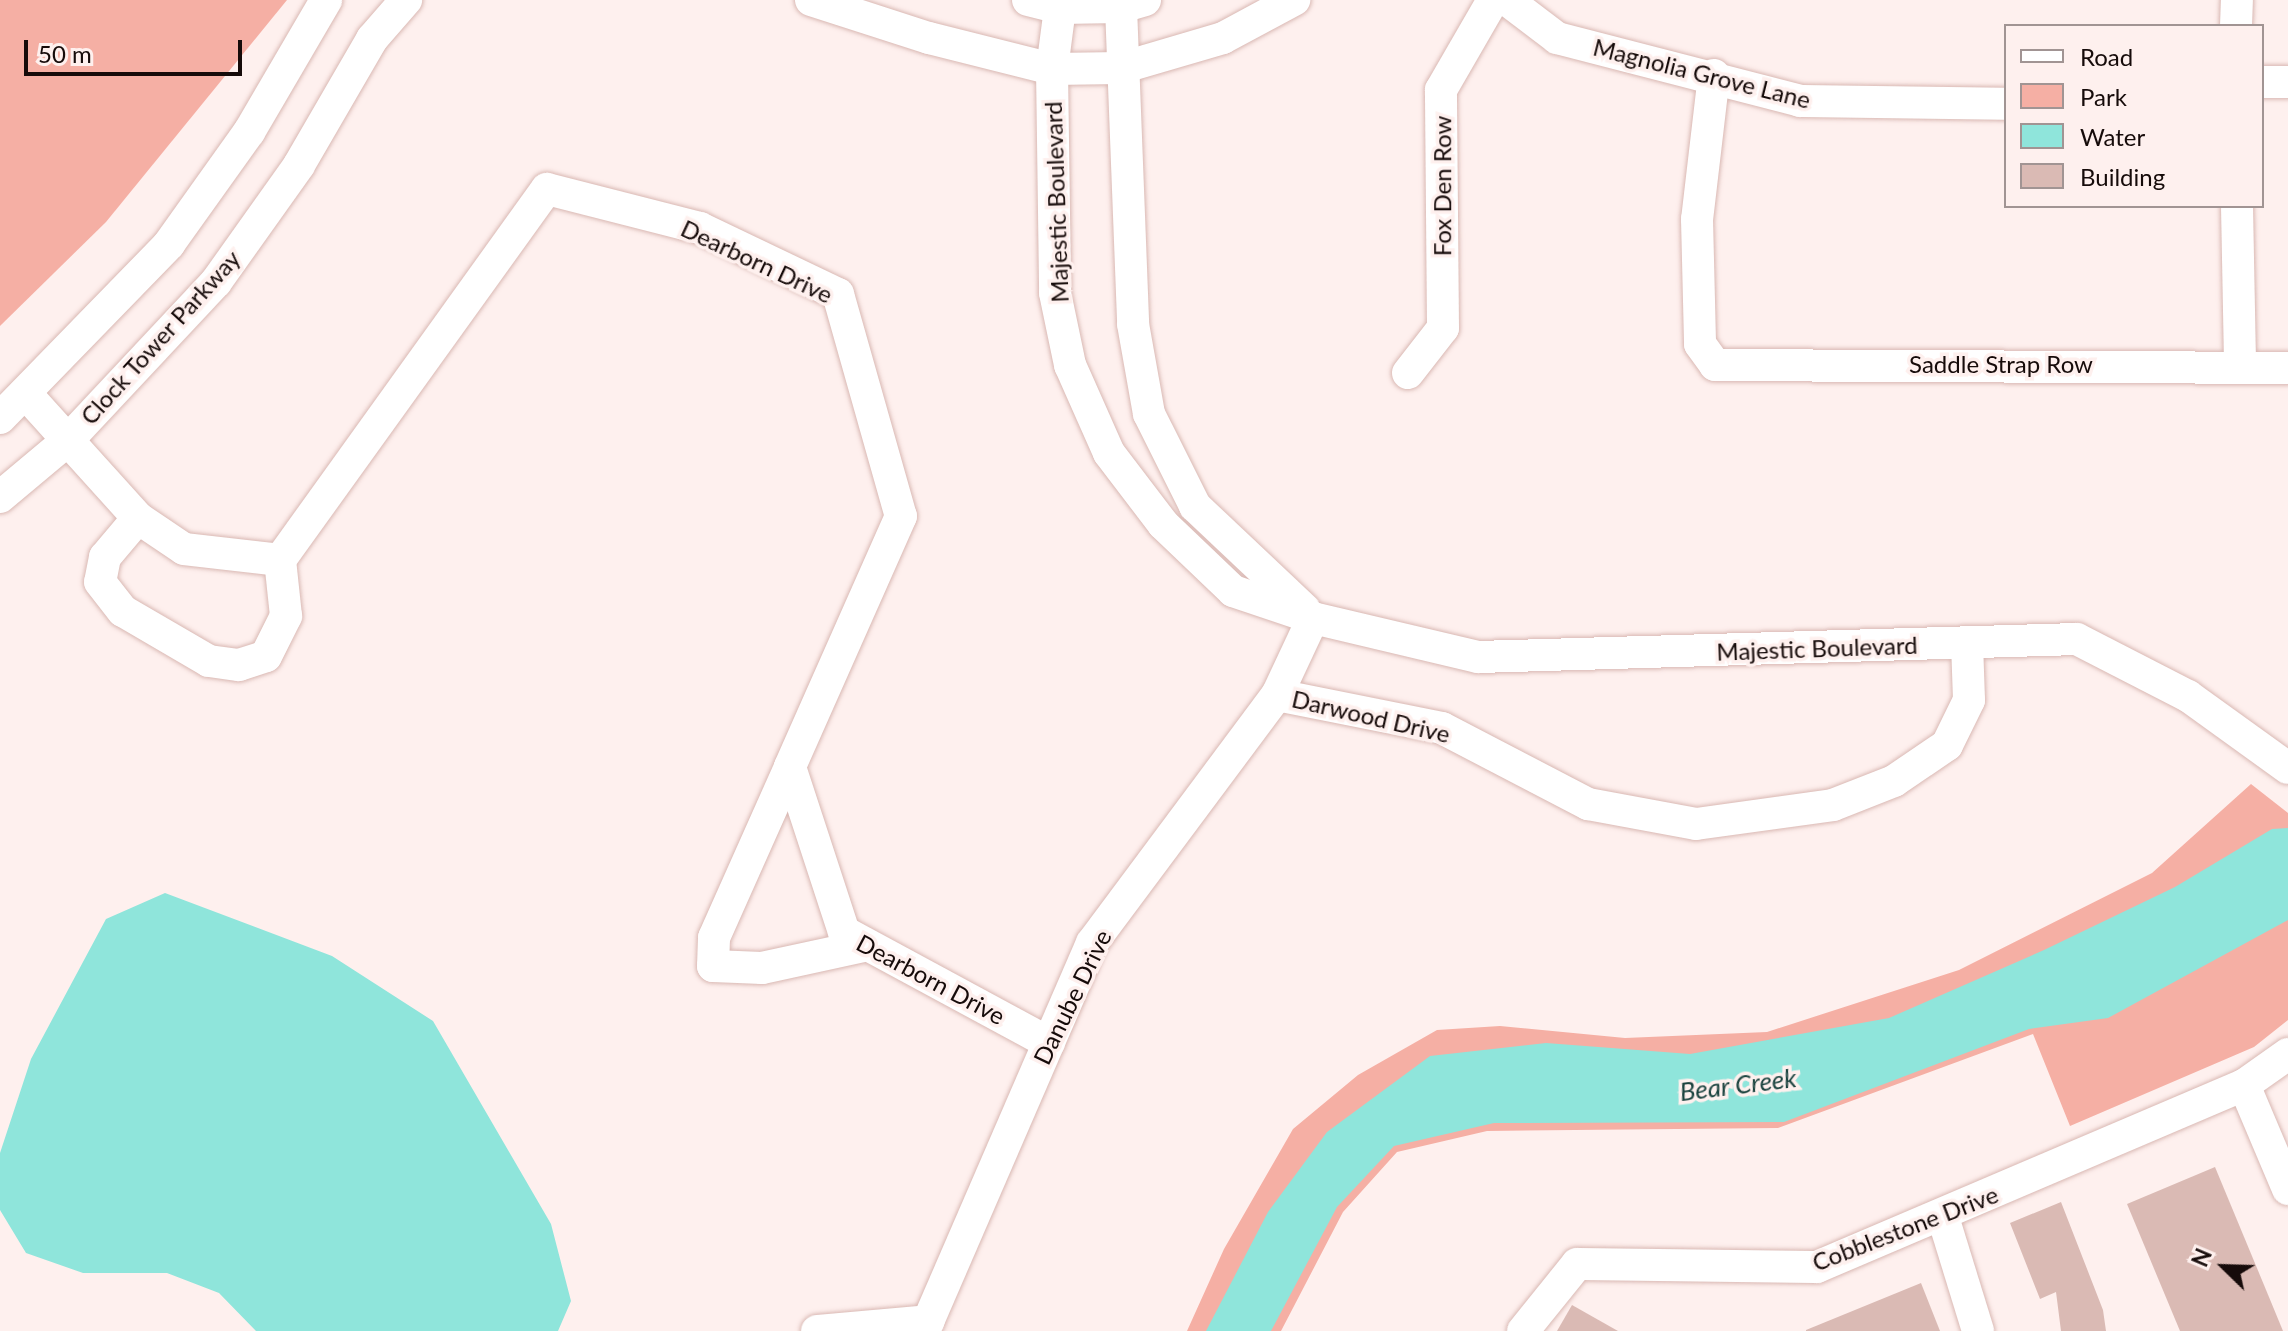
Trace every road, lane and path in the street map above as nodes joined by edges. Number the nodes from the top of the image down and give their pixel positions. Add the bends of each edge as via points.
1 (326, 0) edge
2 (406, 0) edge
3 (811, 0) edge
4 (1028, 0) edge
5 (1294, 0) edge
6 (1493, 0) edge
7 (1507, 0) edge
8 (2237, 0) edge
9 (1133, 4) edge
10 (1060, 8) junction
11 (2236, 24) edge
12 (1121, 68) junction
13 (1052, 69) junction
14 (1714, 75) junction
15 (2264, 82) edge
16 (2288, 82) edge
17 (2004, 104) edge
18 (2237, 208) edge
19 (2240, 366) junction
20 (2288, 368) edge
21 (1408, 373) dead end
22 (27, 395) junction
23 (0, 418) edge
24 (69, 439) junction
25 (0, 497) edge
26 (138, 518) junction
27 (280, 560) junction
28 (1313, 618) junction
29 (1967, 644) junction
30 (1277, 695) junction
31 (790, 767) junction
32 (2288, 768) edge
33 (868, 945) junction
34 (1049, 1043) junction
35 (2288, 1054) edge
36 (2244, 1085) junction
37 (2288, 1189) edge
38 (1943, 1217) junction
39 (927, 1326) edge
40 (817, 1331) edge
41 (1523, 1331) edge
42 (1978, 1331) edge

1 - 22 street via 249,132 169,244
2 - 24 street, Clock Tower Parkway via 372,39 299,165 216,282
3 - 13 street
4 - 10 street
5 - 12 street via 1223,38
6 - 21 street, Fox Den Row via 1441,90 1443,328
7 - 14 street, Magnolia Grove Lane via 1557,38
8 - 11 street
9 - 10 street
9 - 12 street
10 - 13 street, Majestic Boulevard
12 - 13 street
12 - 28 street via 1133,324 1149,414 1195,506
13 - 28 street, Majestic Boulevard via 1055,293 1070,365 1109,453 1163,524 1233,591
14 - 17 street, Magnolia Grove Lane via 1800,101
14 - 19 street, Saddle Strap Row via 1697,219 1700,344 1715,365
15 - 16 street
18 - 19 street
19 - 20 street, Saddle Strap Row
22 - 23 street
22 - 24 street
24 - 25 street, Clock Tower Parkway
24 - 26 street
26 - 27 street via 184,549
26 - 27 street via 105,557 100,582 123,611 209,661 239,665 266,656 286,616
27 - 31 street, Dearborn Drive via 547,189 700,228 838,294 901,516
28 - 29 street, Majestic Boulevard via 1478,657
28 - 30 street, Danube Drive
29 - 30 street, Darwood Drive via 1969,700 1947,745 1894,781 1833,805 1696,824 1588,804 1442,728
29 - 32 street, Majestic Boulevard via 2077,639 2188,696
30 - 34 street, Danube Drive via 1092,943
31 - 33 street, Dearborn Drive via 844,932
31 - 33 street via 714,938 713,966 762,968
33 - 34 street, Dearborn Drive
34 - 39 street, Danube Drive
35 - 36 street, Cobblestone Drive
36 - 37 street
36 - 38 street, Cobblestone Drive
38 - 41 street, Cobblestone Drive via 1817,1267 1577,1264
38 - 42 street
39 - 40 street, Danube Drive

